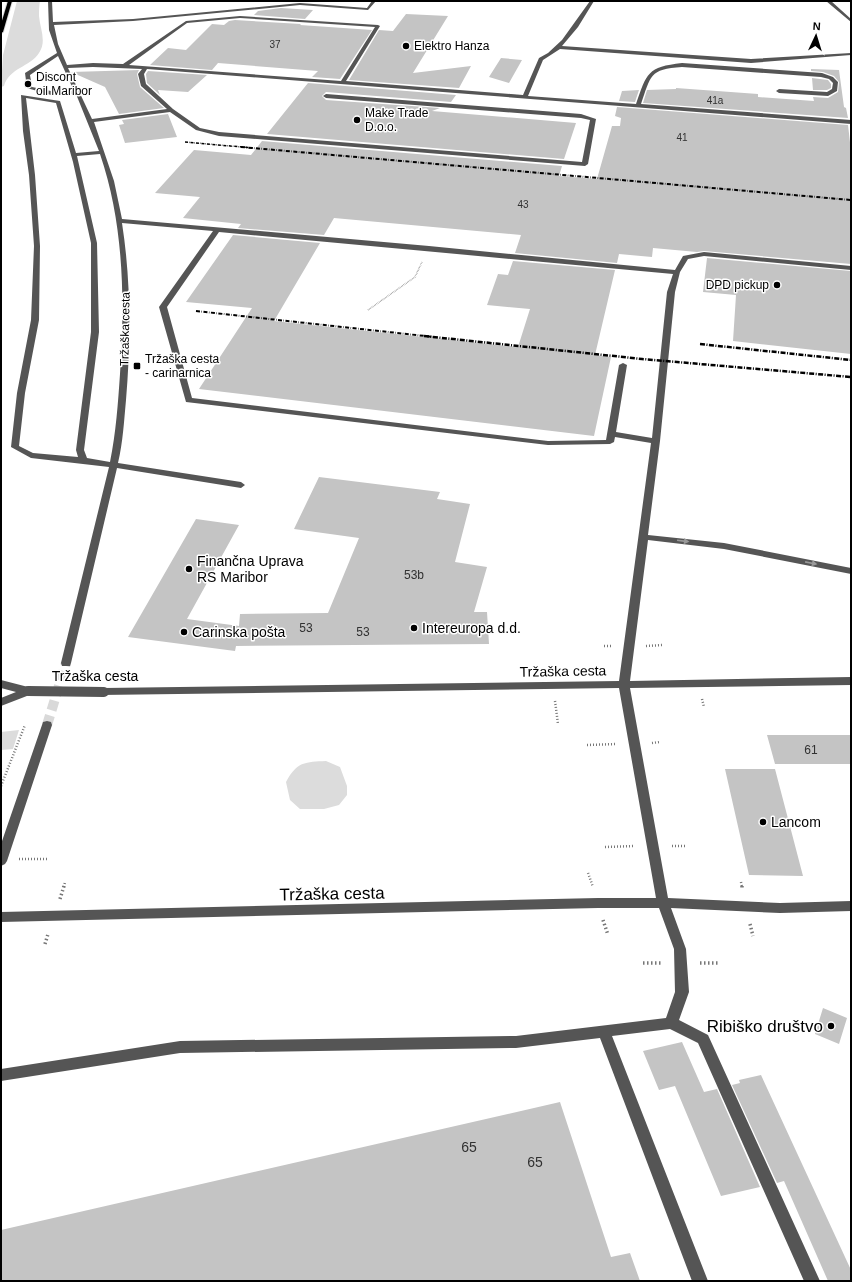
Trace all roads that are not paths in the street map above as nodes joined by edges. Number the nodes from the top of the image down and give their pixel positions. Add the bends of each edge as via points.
1 (10, 1) edge
2 (50, 1) edge
3 (374, 1) edge
4 (592, 1) edge
5 (828, 1) edge
6 (301, 2) edge
7 (239, 4) dead end
8 (851, 20) edge
9 (110, 21) junction
10 (51, 24) junction
11 (1, 32) edge
12 (559, 47) junction
13 (60, 53) junction
14 (851, 54) edge
15 (124, 66) junction
16 (66, 67) junction
17 (145, 68) junction
18 (342, 83) junction
19 (779, 91) dead end
20 (77, 92) junction
21 (326, 96) dead end
22 (525, 97) junction
23 (531, 98) junction
24 (638, 106) junction
25 (171, 110) junction
26 (526, 112) junction
27 (90, 121) junction
28 (851, 122) edge
29 (101, 152) junction
30 (74, 156) junction
31 (119, 221) junction
32 (218, 229) junction
33 (851, 268) edge
34 (677, 272) junction
35 (623, 365) dead end
36 (611, 434) junction
37 (656, 441) junction
38 (84, 460) junction
39 (114, 464) junction
40 (241, 485) dead end
41 (644, 537) junction
42 (851, 571) edge
43 (66, 663) tunnel mouth
44 (851, 681) edge
45 (1, 684) edge
46 (624, 685) junction
47 (28, 691) junction
48 (1, 702) edge
49 (47, 725) tunnel mouth
50 (1, 859) edge
51 (663, 903) junction
52 (851, 906) edge
53 (1, 917) edge
54 (671, 1023) junction
55 (604, 1032) junction
56 (1, 1076) edge
57 (700, 1281) edge
58 (812, 1281) edge

1 - 11 main road
2 - 10 street, Tržaška cesta
3 - 6 street via 368,8
4 - 12 street
5 - 8 street
6 - 9 street
7 - 9 street via 134,15
9 - 10 street
10 - 13 street, Tržaška cesta
12 - 14 street via 751,61
12 - 22 street via 541,59
13 - 16 street, Tržaška cesta
13 - 20 street via 27,74 30,88 51,93
15 - 16 street
15 - 17 street
15 - 18 street via 186,22 240,17 378,26
16 - 20 street, Tržaška cesta
17 - 18 street
17 - 25 street via 141,74 143,85
18 - 22 street
19 - 24 street via 828,94 835,90 836,83 822,75 669,66 652,72 644,84
20 - 27 street, Tržaška cesta
21 - 26 street
22 - 23 street
23 - 24 street
23 - 26 street
24 - 28 street
25 - 26 street via 198,129 219,134 585,164 593,119
25 - 27 street
27 - 29 street, Tržaška cesta
29 - 30 street
29 - 31 street, Tržaška cesta
30 - 38 street via 94,243 95,332 80,450
30 - 38 street via 58,102 23,96 37,246 35,320 21,394 15,447 31,455
31 - 32 street
31 - 39 street, Tržaška cesta via 125,292 124,383
32 - 34 street
32 - 36 street via 163,307 189,400 548,443 610,442
33 - 34 street via 704,254 685,257
34 - 37 street via 671,292
35 - 36 street
36 - 37 street
37 - 41 street
38 - 39 street
39 - 40 street
39 - 43 street, Tržaška cesta
41 -> 42 street via 724,546
41 - 46 street
44 - 46 street, Tržaška cesta
45 - 47 street
46 - 47 street, Tržaška cesta, bridge
46 - 51 street, Tržaška cesta
47 - 48 street, Tržaška cesta
49 - 50 street
51 - 52 street, Tržaška cesta via 780,908
51 - 53 street, Tržaška cesta
51 - 54 street via 680,949 682,992
54 - 55 street
54 - 58 street via 703,1039
55 - 56 street via 516,1042 180,1047
55 - 57 street

